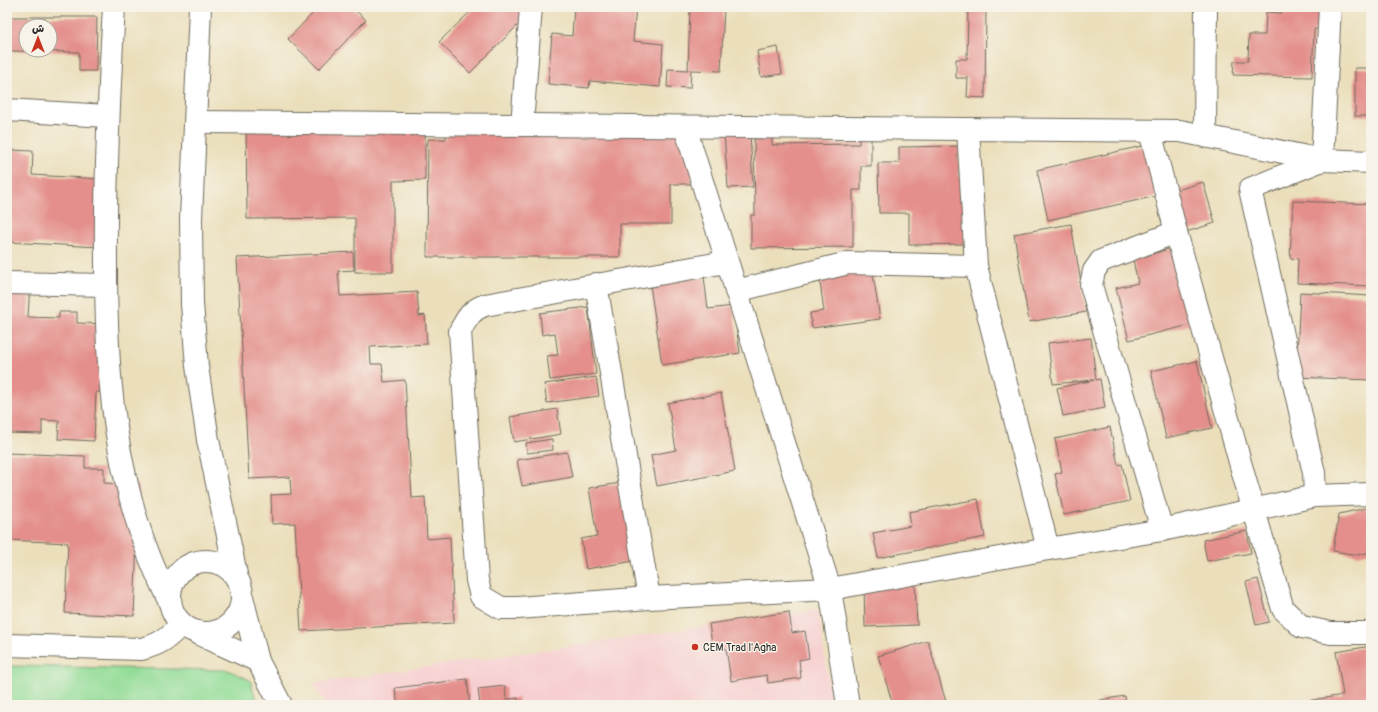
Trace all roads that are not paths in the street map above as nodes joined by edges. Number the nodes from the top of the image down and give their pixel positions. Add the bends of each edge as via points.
1 (114, 7) edge
2 (200, 7) edge
3 (531, 7) edge
4 (1206, 7) edge
5 (1330, 7) edge
6 (7, 110) edge
7 (107, 116) junction
8 (196, 122) junction
9 (522, 125) junction
10 (685, 127) junction
11 (968, 129) junction
12 (1150, 131) junction
13 (1205, 135) junction
14 (1322, 160) junction
15 (1371, 162) edge
16 (1176, 232) junction
17 (726, 262) junction
18 (976, 266) junction
19 (7, 283) edge
20 (596, 284) junction
21 (106, 286) junction
22 (736, 291) junction
23 (1371, 494) edge
24 (1315, 496) junction
25 (1253, 509) junction
26 (1162, 530) junction
27 (1048, 549) junction
28 (240, 588) junction
29 (830, 589) junction
30 (649, 598) junction
31 (170, 603) junction
32 (187, 628) junction
33 (1371, 633) edge
34 (7, 645) edge
35 (258, 661) junction
36 (281, 705) edge
37 (848, 705) edge

1 - 7 street
2 - 8 street
3 - 9 street
4 - 13 street
5 - 14 street
6 - 7 street
7 - 21 street
8 - 9 street
8 - 28 street via 191,234 192,304 197,366 208,440
9 - 10 street
10 - 11 street
10 - 17 street
11 - 12 street
11 - 18 street
12 - 13 street via 1180,131
12 - 16 street
13 - 14 street
14 - 15 street
14 - 24 street via 1250,189 1314,472
16 - 25 street
16 - 26 street via 1101,261 1094,271 1091,285
17 - 20 street
17 - 22 street
18 - 22 street via 848,262
18 - 27 street
19 - 21 street
20 - 30 street
20 - 30 street via 485,305 474,309 460,330 478,580 481,596 501,608
21 - 31 street via 109,356 118,442 132,506 146,549
22 - 29 street
23 - 24 street
24 - 25 street
25 - 26 street
25 - 33 street via 1283,609 1302,627 1331,633
26 - 27 street
27 - 29 street
28 - 31 street via 229,570 218,563 194,563 174,579 170,590
28 - 32 street via 240,608 235,619 226,627 216,632 204,633
28 - 35 street
29 - 30 street
29 - 37 street
31 - 32 street via 174,614
32 - 34 street via 154,646 141,649
32 - 35 street
35 - 36 street

